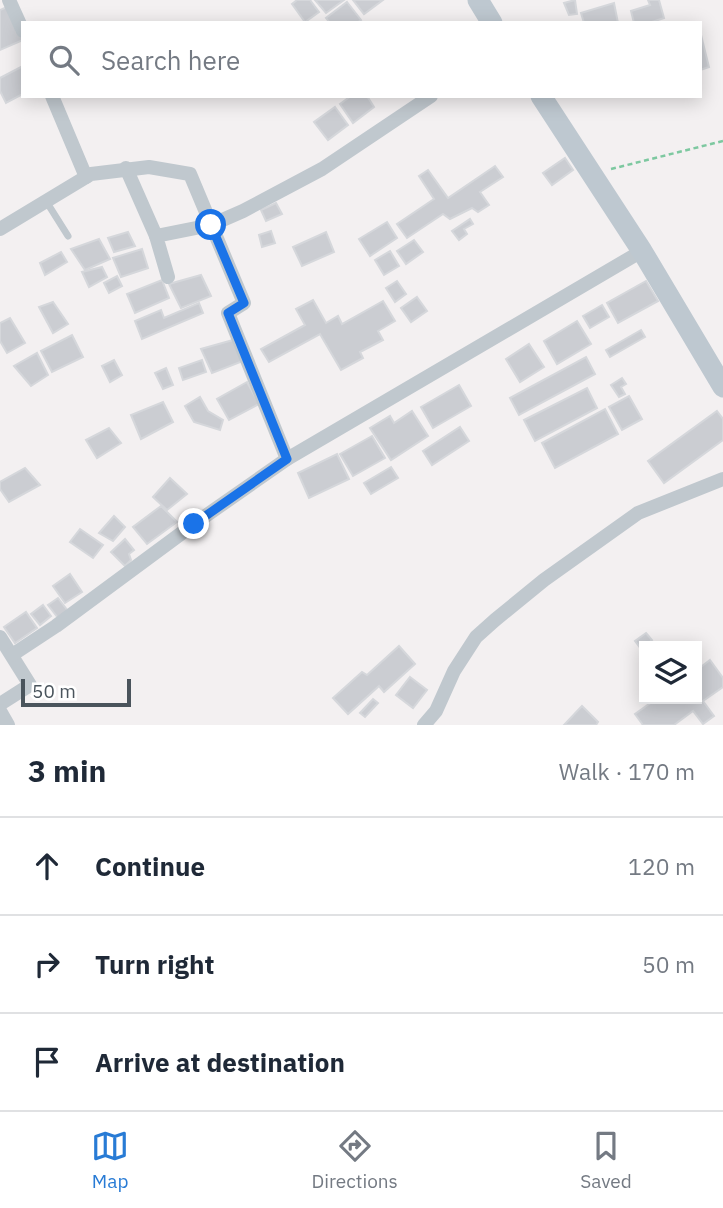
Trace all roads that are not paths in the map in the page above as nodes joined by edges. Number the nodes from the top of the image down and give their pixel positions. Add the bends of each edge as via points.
1 (9, 0) edge
2 (478, 0) edge
3 (491, 21) edge
4 (21, 27) edge
5 (53, 98) edge
6 (428, 98) edge
7 (542, 98) edge
8 (126, 168) junction
9 (86, 177) junction
10 (46, 201) junction
11 (211, 225) junction
12 (0, 229) edge
13 (68, 236) dead end
14 (156, 236) junction
15 (642, 251) junction
16 (168, 277) dead end
17 (723, 387) edge
18 (287, 459) junction
19 (723, 479) edge
20 (0, 637) edge
21 (12, 656) junction
22 (0, 704) edge
23 (0, 711) edge
24 (8, 725) edge
25 (424, 725) edge

1 - 4 street
2 - 3 street
5 - 9 street
6 - 11 street via 322,169
7 - 15 street
8 - 9 street
8 - 11 street via 190,174
8 - 14 street
9 - 10 street
10 - 12 street
10 - 13 lane
11 - 14 street
11 - 18 street via 244,303 228,313
14 - 16 street
15 - 17 street
15 - 18 street
18 - 21 street
19 - 25 street via 638,513 495,620 476,637
20 - 21 street
21 - 22 street via 30,685
23 - 24 street

